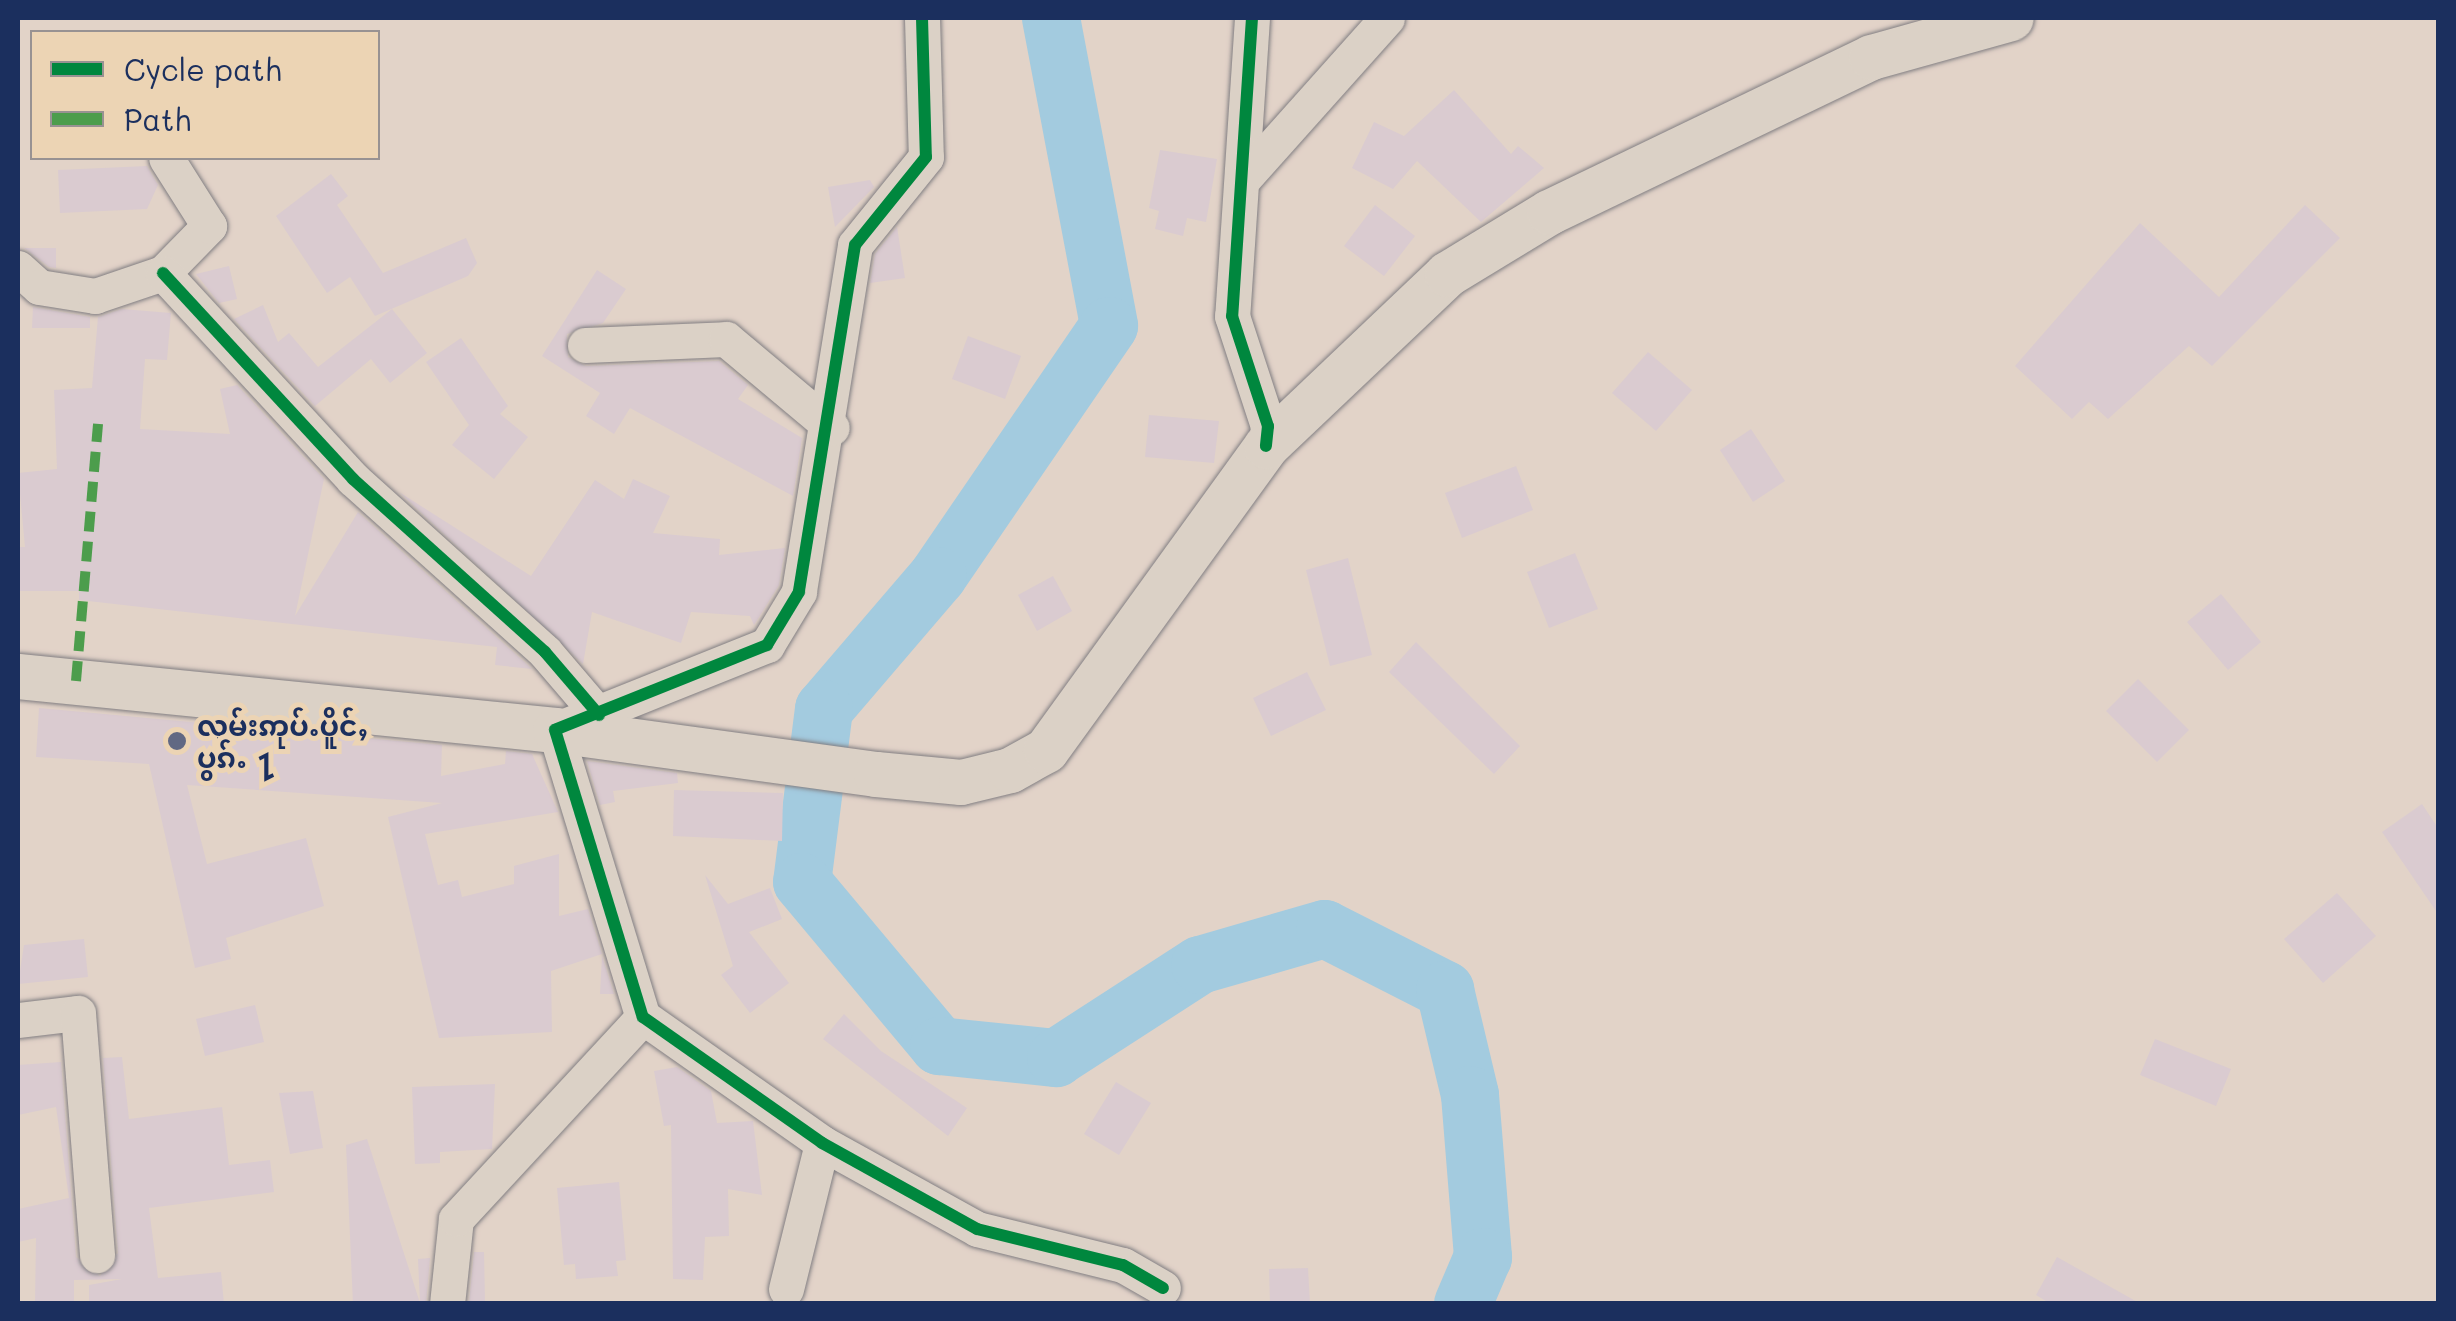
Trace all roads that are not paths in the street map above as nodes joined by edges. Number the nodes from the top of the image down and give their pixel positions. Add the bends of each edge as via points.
1 (922, 18) edge
2 (1252, 18) edge
3 (1387, 18) edge
4 (2010, 18) edge
5 (167, 160) edge
6 (1246, 176) junction
7 (18, 268) edge
8 (163, 273) junction
9 (584, 345) dead end
10 (832, 428) junction
11 (1266, 446) junction
12 (18, 676) edge
13 (599, 714) junction
14 (555, 730) junction
15 (644, 1017) junction
16 (18, 1020) edge
17 (822, 1143) junction
18 (98, 1255) dead end
19 (1164, 1288) dead end
20 (786, 1289) dead end
21 (447, 1304) edge

1 - 10 street via 926,157 855,245
2 - 6 street
3 - 6 street
4 - 11 main road via 1871,57 1549,212 1447,274
5 - 8 street via 209,226
6 - 11 street via 1232,316
7 - 8 street via 40,286 95,296
8 - 13 street via 353,479 546,652
9 - 10 street via 726,339
10 - 13 street via 799,592 767,645
11 - 14 main road via 1046,750 961,782
12 - 14 main road
13 - 14 street
14 - 15 street
15 - 17 street
15 - 21 street via 456,1219
16 - 18 street via 78,1012
17 - 19 street via 977,1229 1123,1265
17 - 20 street

